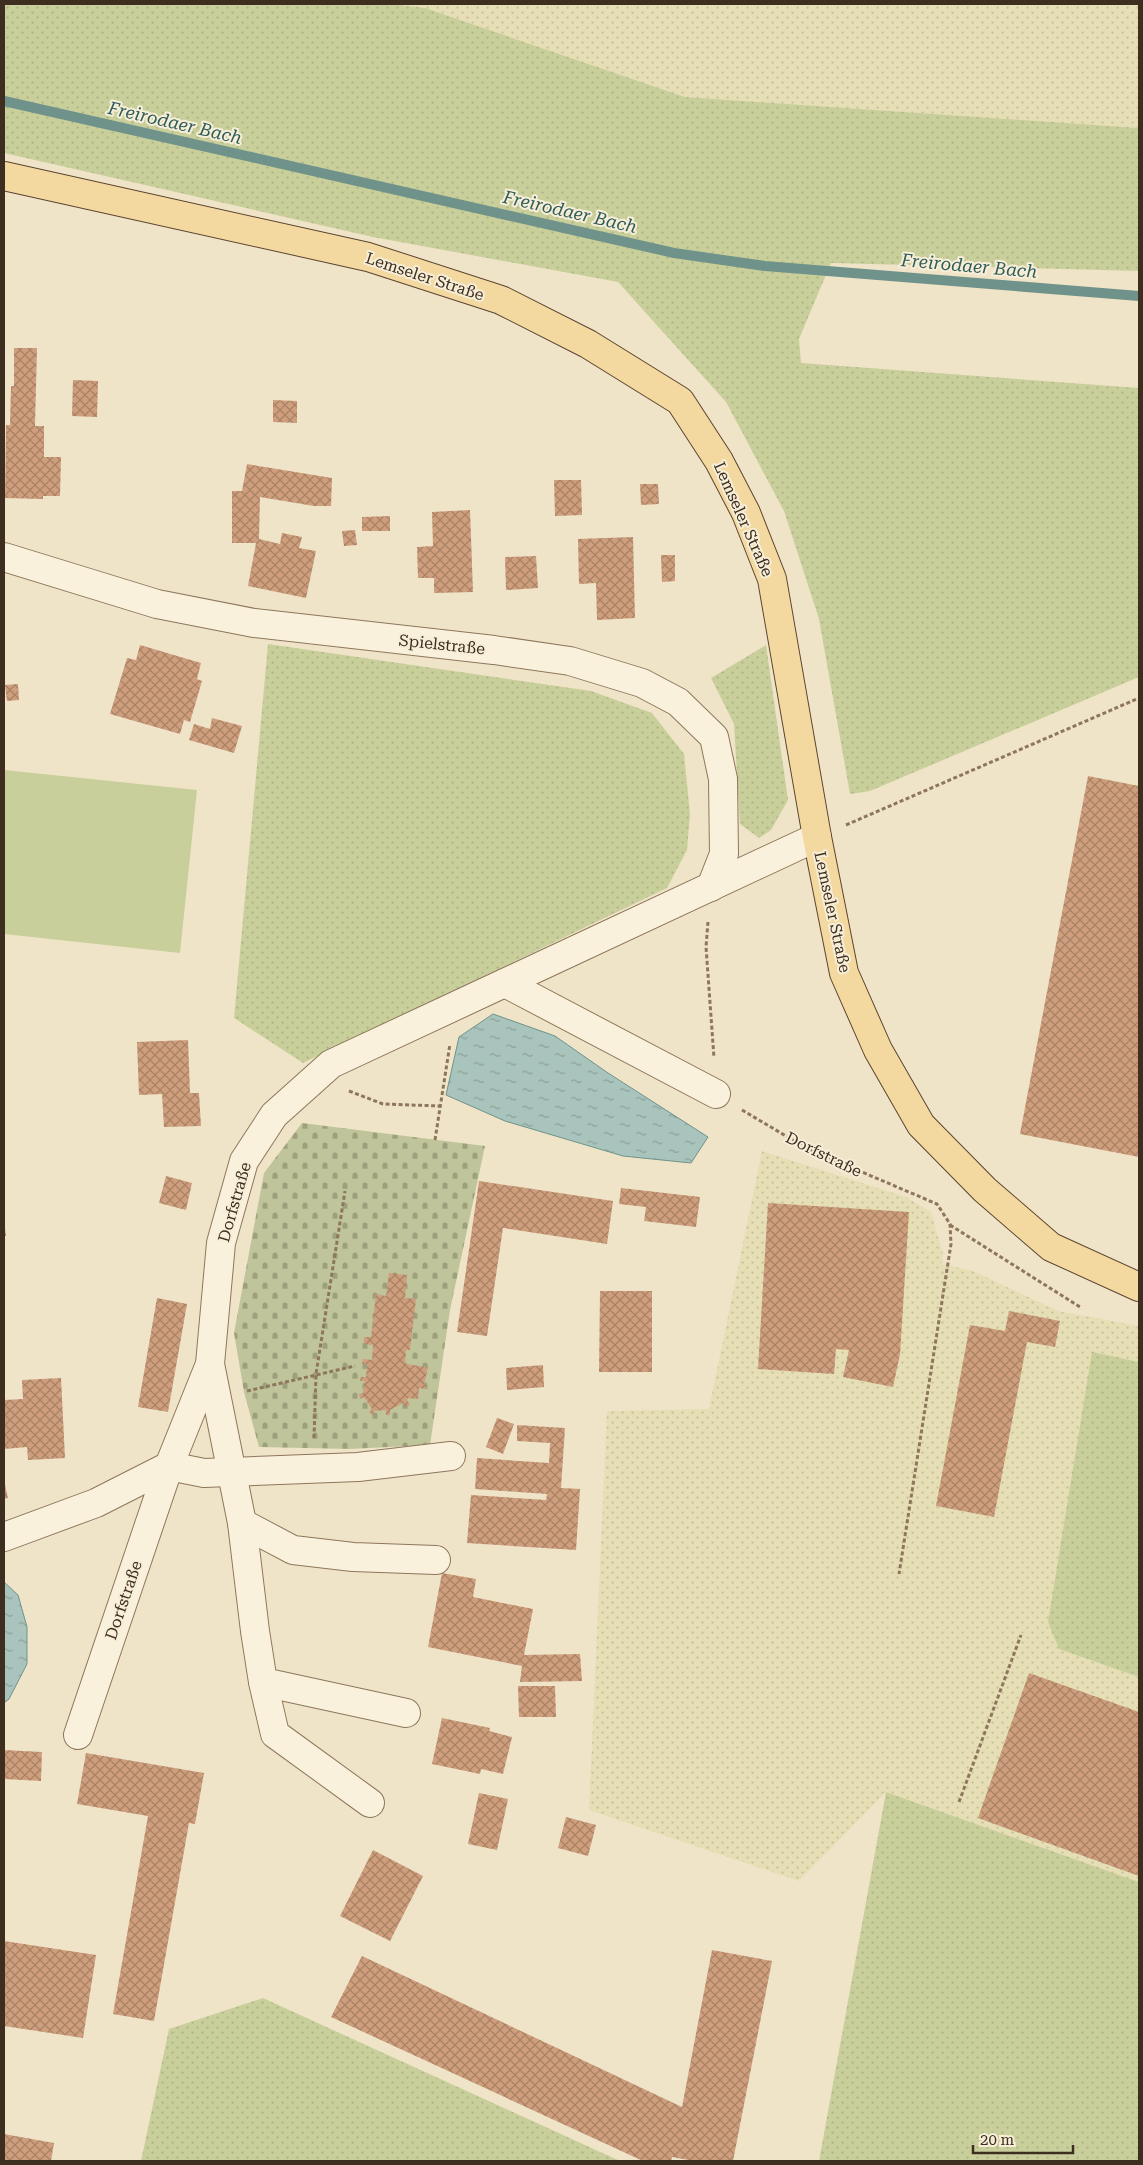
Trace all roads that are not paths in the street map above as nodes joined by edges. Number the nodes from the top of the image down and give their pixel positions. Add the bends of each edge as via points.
1 (4, 176) edge
2 (4, 557) edge
3 (817, 837) junction
4 (711, 887) junction
5 (505, 983) junction
6 (716, 1094) road end
7 (1139, 1287) edge
8 (210, 1364) junction
9 (451, 1456) dead end
10 (169, 1466) junction
11 (232, 1470) junction
12 (242, 1523) junction
13 (4, 1536) edge
14 (436, 1560) dead end
15 (263, 1682) junction
16 (406, 1713) dead end
17 (78, 1735) dead end
18 (370, 1803) dead end

1 - 3 main road, Lemseler Straße via 368,257 501,300 588,344 680,401 720,461 746,513 772,579
2 - 4 street, Spielstraße via 157,604 235,620 570,661 642,683 678,702 714,737 723,779 724,854
3 - 4 street, Dorfstraße
3 - 7 main road, Lemseler Straße via 844,973 878,1050 921,1125 985,1190 1051,1247
4 - 5 street, Dorfstraße
5 - 6 street
5 - 8 street, Dorfstraße via 331,1064 274,1116 244,1161 221,1243
8 - 10 street, Dorfstraße
8 - 11 street
9 - 11 street via 358,1467
10 - 11 street via 204,1473
10 - 13 street via 96,1502
10 - 17 street, Dorfstraße
11 - 12 street
12 - 14 street via 293,1550 354,1557
12 - 15 street
15 - 16 street
15 - 18 street via 275,1734

